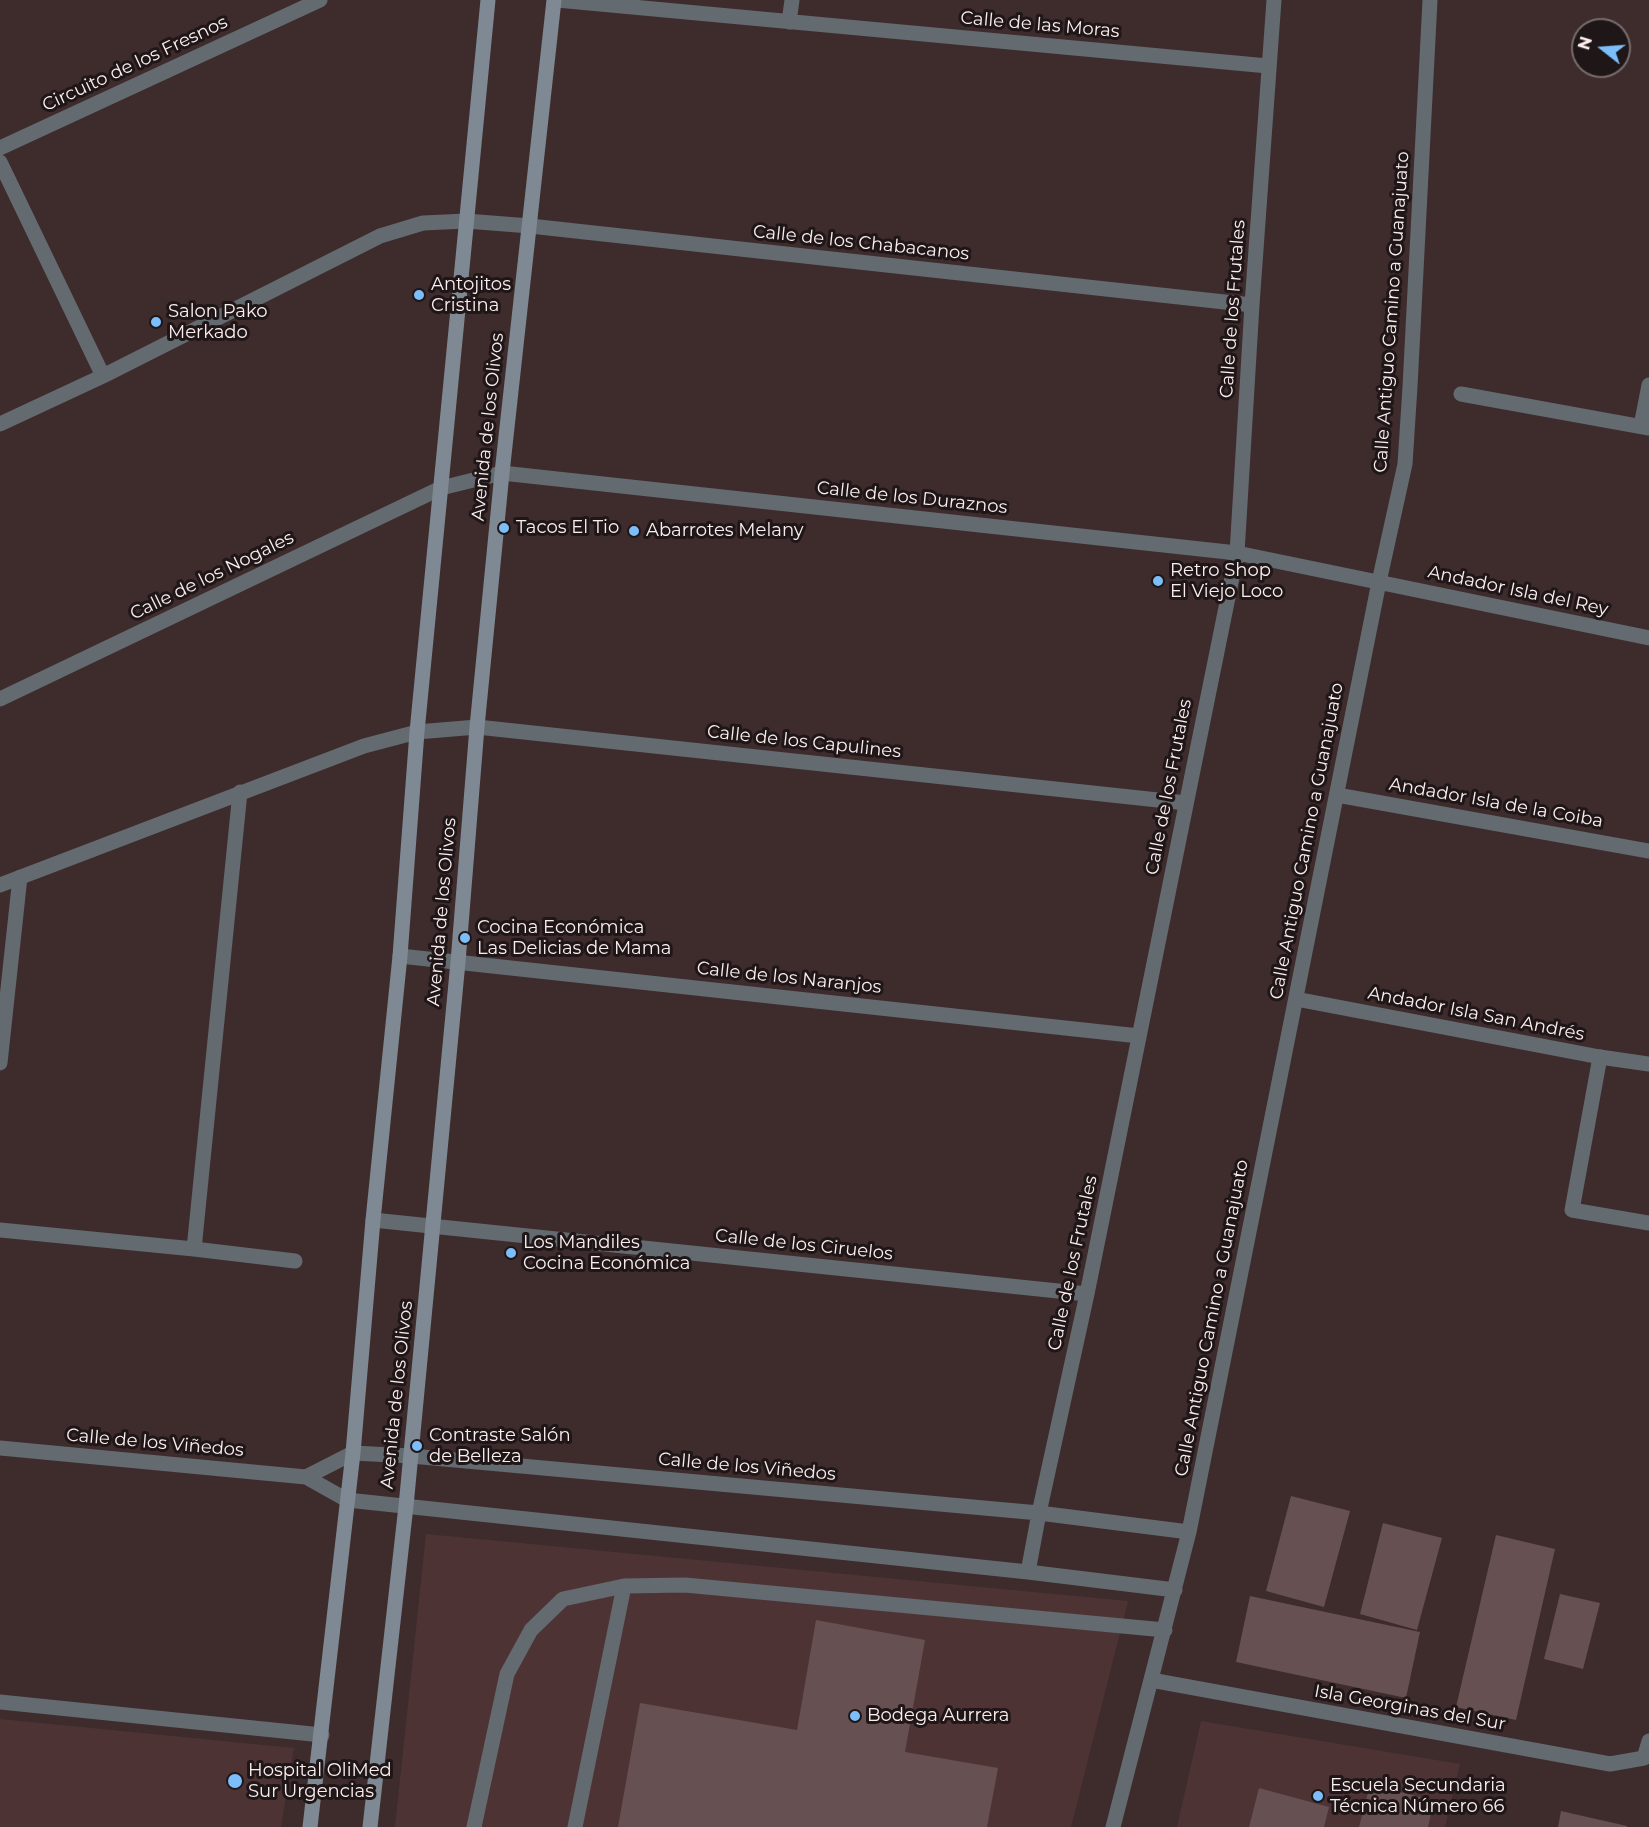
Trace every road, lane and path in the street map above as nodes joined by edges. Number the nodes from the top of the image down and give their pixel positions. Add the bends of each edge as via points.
1 (320, 0) edge
2 (488, 0) edge
3 (556, 0) edge
4 (792, 0) edge
5 (1274, 0) edge
6 (1430, 0) edge
7 (789, 22) junction
8 (1268, 66) junction
9 (0, 148) edge
10 (0, 162) edge
11 (466, 221) junction
12 (530, 226) junction
13 (1252, 305) junction
14 (103, 376) junction
15 (1649, 385) edge
16 (1461, 394) dead end
17 (0, 424) edge
18 (1645, 427) edge
19 (502, 473) junction
20 (441, 488) junction
21 (1237, 554) junction
22 (1379, 582) junction
23 (1649, 638) edge
24 (0, 699) edge
25 (477, 727) junction
26 (417, 732) junction
27 (240, 792) junction
28 (1337, 795) junction
29 (1186, 804) junction
30 (1649, 851) edge
31 (20, 877) junction
32 (0, 885) edge
33 (400, 956) junction
34 (458, 962) junction
35 (1296, 999) junction
36 (1139, 1036) junction
37 (1600, 1057) junction
38 (0, 1063) edge
39 (1649, 1064) edge
40 (373, 1220) junction
41 (1649, 1223) edge
42 (433, 1226) junction
43 (0, 1230) edge
44 (194, 1249) junction
45 (295, 1261) dead end
46 (1087, 1293) junction
47 (0, 1448) edge
48 (352, 1453) junction
49 (411, 1456) junction
50 (306, 1477) junction
51 (347, 1500) junction
52 (406, 1506) junction
53 (1039, 1513) junction
54 (1189, 1532) junction
55 (1028, 1572) junction
56 (624, 1586) junction
57 (1175, 1590) junction
58 (1165, 1630) junction
59 (1151, 1680) junction
60 (0, 1702) edge
61 (322, 1735) junction
62 (1649, 1741) edge
63 (310, 1827) edge
64 (370, 1827) edge
65 (474, 1827) edge
66 (575, 1827) edge
67 (1113, 1827) edge

1 - 9 street, Circuito de los Fresnos
2 - 11 street
3 - 7 street, Calle de las Moras
3 - 12 street, Avenida de los Olivos
4 - 7 street
5 - 8 street, Calle de los Frutales
6 - 22 street, Calle Antiguo Camino a Guanajuato via 1404,464
7 - 8 street, Calle de las Moras
8 - 13 street, Calle de los Frutales
10 - 14 street
11 - 12 street, Calle de los Chabacanos
11 - 14 street via 423,223 380,236
11 - 20 street
12 - 13 street, Calle de los Chabacanos
12 - 19 street, Avenida de los Olivos
13 - 21 street, Calle de los Frutales
14 - 17 street
15 - 18 street
16 - 18 street
19 - 20 street, Calle de los Duraznos
19 - 21 street, Calle de los Duraznos
19 - 25 street, Avenida de los Olivos
20 - 24 street, Calle de los Nogales
20 - 26 street
21 - 22 street, Calle de los Duraznos
21 - 29 street, Calle de los Frutales
22 - 23 street, Andador Isla del Rey
22 - 28 street, Calle Antiguo Camino a Guanajuato
25 - 26 street, Calle de los Capulines
25 - 29 street, Calle de los Capulines
25 - 34 street, Avenida de los Olivos
26 - 27 street, Calle de los Capulines via 364,746
26 - 33 street
27 - 31 street, Calle de los Capulines
27 - 44 street
28 - 30 street, Andador Isla de la Coiba
28 - 35 street, Calle Antiguo Camino a Guanajuato
29 - 36 street, Calle de los Frutales
31 - 32 street, Calle de los Capulines
31 - 38 street
33 - 34 street, Calle de los Naranjos
33 - 40 street
34 - 36 street, Calle de los Naranjos
34 - 42 street, Avenida de los Olivos
35 - 37 street, Andador Isla San Andrés
35 - 54 street, Calle Antiguo Camino a Guanajuato
36 - 46 street, Calle de los Frutales
37 - 39 street, Andador Isla San Andrés
37 - 41 street via 1572,1210
40 - 42 street, Calle de los Ciruelos
40 - 48 street
42 - 46 street, Calle de los Ciruelos
42 - 49 street, Avenida de los Olivos
43 - 44 street
44 - 45 street
46 - 53 street, Calle de los Frutales
47 - 50 street, Calle de los Viñedos
48 - 49 street, Calle de los Viñedos
48 - 50 street
48 - 51 street
49 - 52 street, Avenida de los Olivos
49 - 53 street, Calle de los Viñedos
50 - 51 street, Calle de los Viñedos
51 - 52 street, Calle de los Viñedos
51 - 61 street
52 - 55 street, Calle de los Viñedos
52 - 64 street, Avenida de los Olivos
53 - 54 street, Calle de los Viñedos
53 - 55 street, Calle de los Frutales
54 - 57 street, Calle Antiguo Camino a Guanajuato
55 - 57 street, Calle de los Viñedos
56 - 58 street via 685,1585
56 - 65 street via 563,1599 531,1630 507,1674
56 - 66 street
57 - 58 street, Calle Antiguo Camino a Guanajuato
58 - 59 street, Calle Antiguo Camino a Guanajuato
59 - 62 street, Isla Georginas del Sur via 1610,1764 1644,1758
59 - 67 street, Calle Antiguo Camino a Guanajuato
60 - 61 street
61 - 63 street

